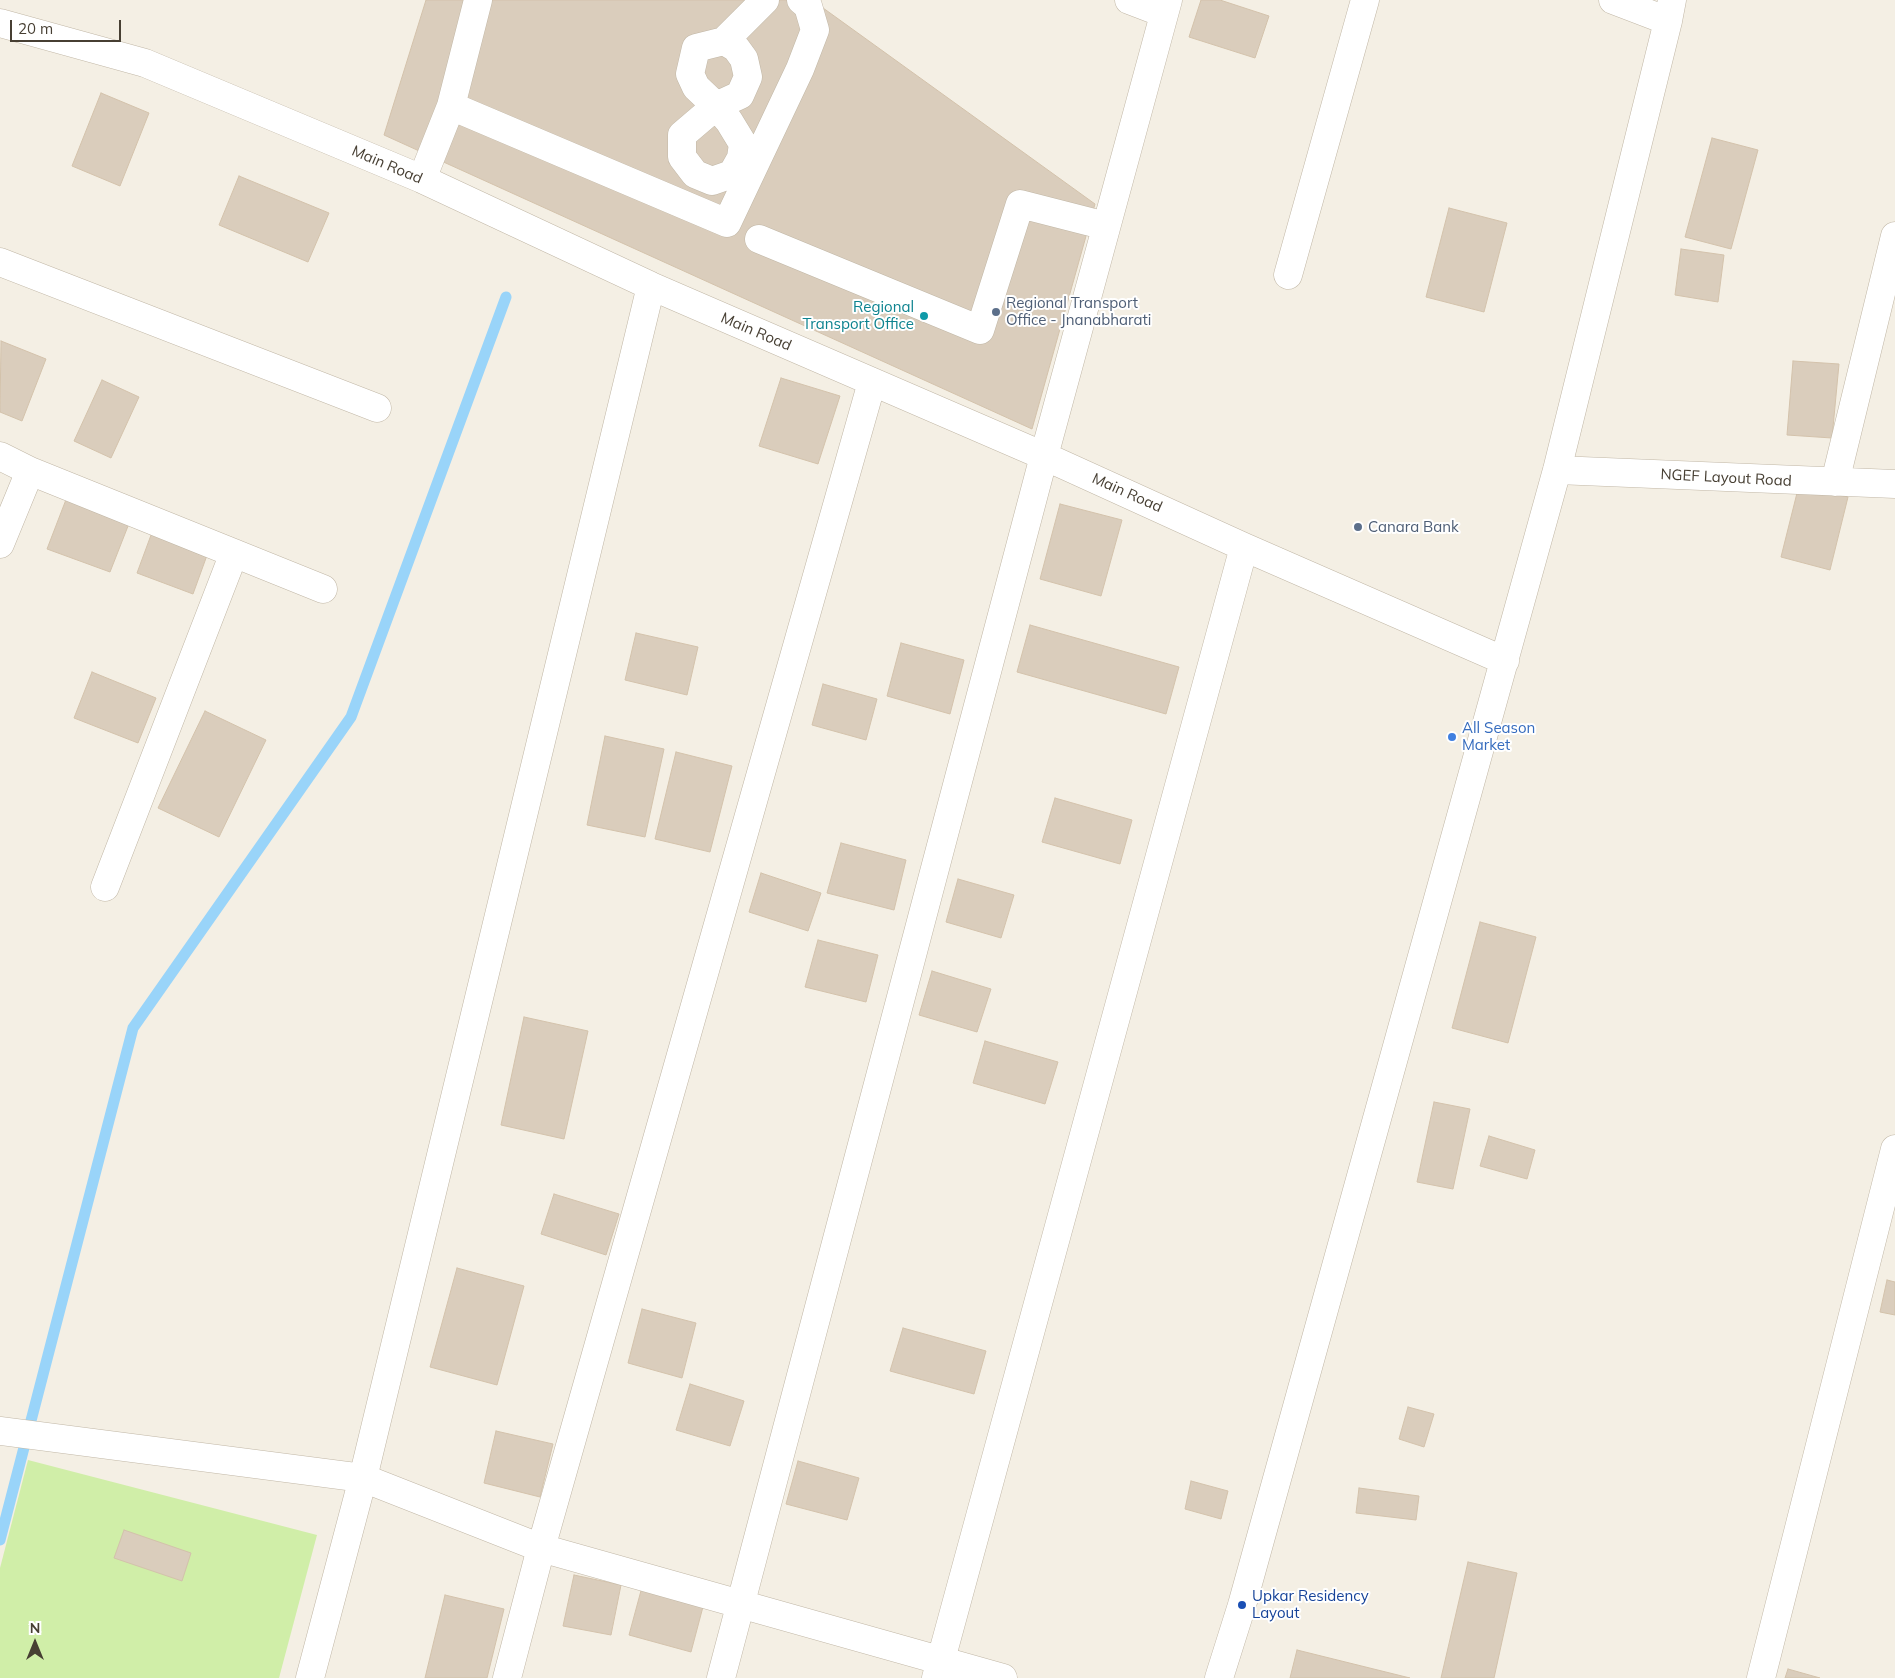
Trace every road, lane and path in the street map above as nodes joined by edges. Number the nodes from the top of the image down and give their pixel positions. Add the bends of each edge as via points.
1 (478, 0) edge
2 (765, 0) edge
3 (801, 0) edge
4 (1129, 0) edge
5 (1365, 0) edge
6 (1613, 0) edge
7 (1166, 7) edge
8 (1670, 11) edge
9 (0, 22) edge
10 (724, 41) junction
11 (451, 106) junction
12 (716, 106) junction
13 (745, 166) junction
14 (422, 179) junction
15 (1106, 226) junction
16 (1895, 236) edge
17 (760, 239) dead end
18 (0, 262) edge
19 (1288, 275) dead end
20 (651, 286) junction
21 (872, 382) junction
22 (378, 408) dead end
23 (0, 456) edge
24 (1044, 456) junction
25 (1558, 470) junction
26 (30, 471) junction
27 (1835, 482) junction
28 (1895, 484) edge
29 (0, 544) edge
30 (1244, 547) junction
31 (234, 553) junction
32 (324, 589) dead end
33 (1505, 661) junction
34 (105, 887) dead end
35 (1895, 1149) edge
36 (0, 1432) edge
37 (363, 1478) junction
38 (541, 1548) junction
39 (741, 1604) junction
40 (939, 1669) edge
41 (310, 1678) edge
42 (507, 1678) edge
43 (720, 1678) edge
44 (1003, 1678) edge
45 (1220, 1678) edge
46 (1761, 1678) edge

1 - 11 street
2 - 10 street
3 - 13 street via 808,6 815,30 800,69
4 - 7 street
5 - 19 street
6 - 8 street
7 - 15 street
8 - 25 street
9 - 14 street, Main Road via 145,63
10 - 12 street via 736,48 744,59 748,77 740,95
10 - 12 street via 696,48 690,74 696,87
11 - 13 street via 727,223
11 - 14 street
12 - 13 street via 743,144 741,158
12 - 13 street via 682,135 682,156 695,174 712,181
14 - 20 street, Main Road
15 - 17 street via 1020,204 980,330
15 - 24 street
16 - 27 street
18 - 22 street
20 - 21 street, Main Road
20 - 37 street
21 - 24 street, Main Road
21 - 38 street
23 - 26 street
24 - 30 street, Main Road
24 - 39 street
25 - 27 street, NGEF Layout Road
25 - 33 street
26 - 29 street
26 - 31 street
27 - 28 street, NGEF Layout Road
30 - 33 street, Main Road
30 - 40 street
31 - 32 street
31 - 34 street
33 - 45 street
35 - 46 street
36 - 37 street
37 - 38 street
37 - 41 street
38 - 39 street
38 - 42 street
39 - 40 street
39 - 43 street
40 - 44 street

